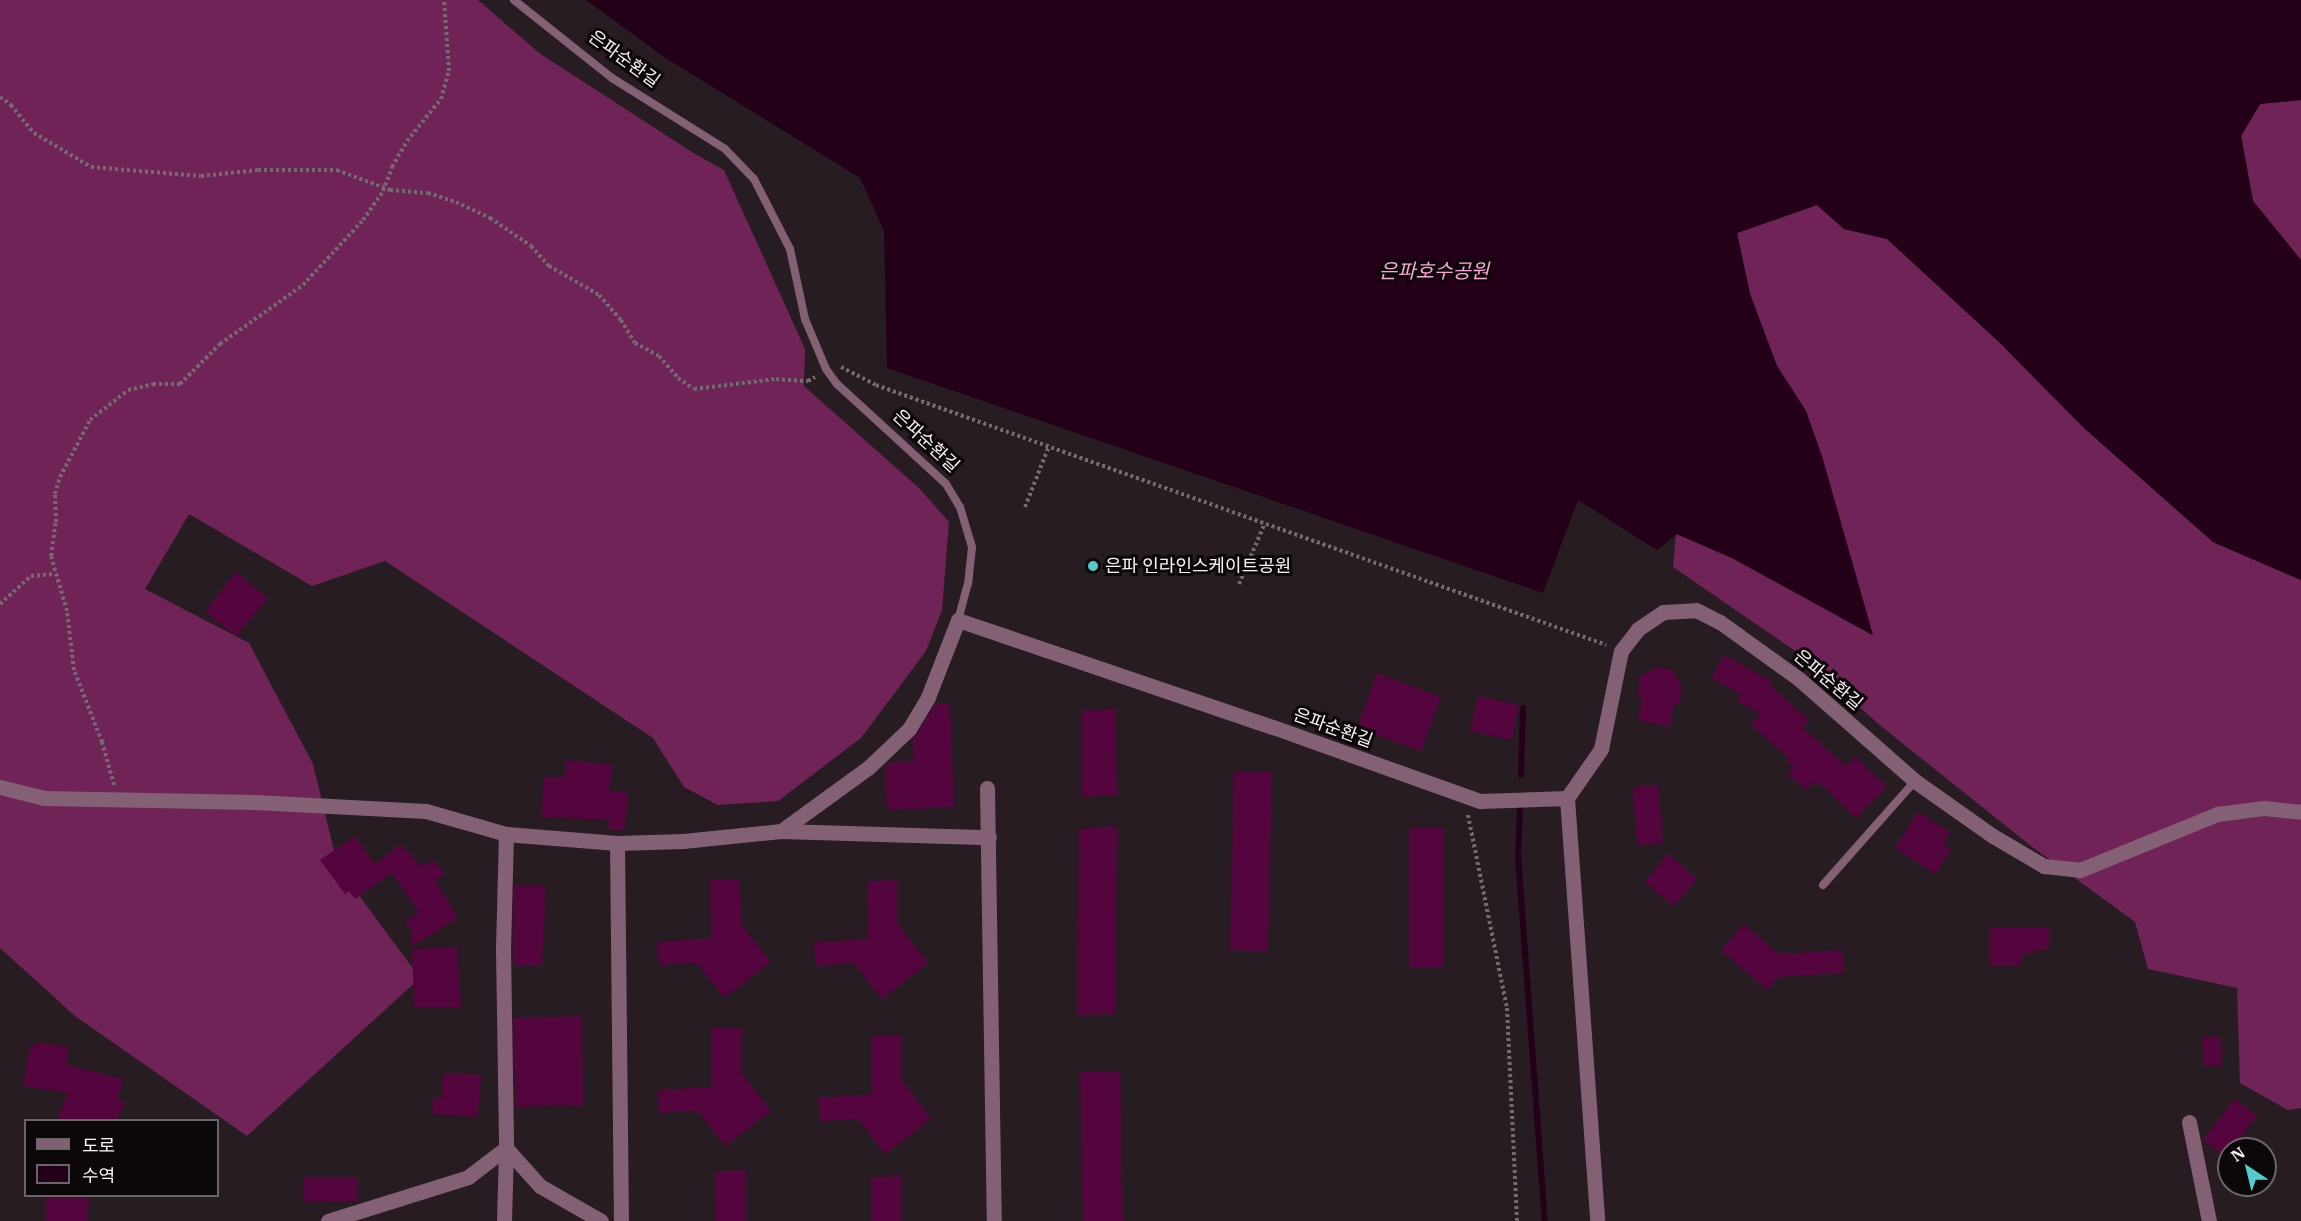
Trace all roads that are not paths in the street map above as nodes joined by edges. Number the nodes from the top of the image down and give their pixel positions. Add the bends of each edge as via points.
1 (514, 0) edge
2 (958, 620) junction
3 (1915, 781) junction
4 (0, 787) edge
5 (987, 788) dead end
6 (1568, 798) junction
7 (2301, 812) edge
8 (781, 831) junction
9 (507, 834) junction
10 (989, 837) junction
11 (617, 843) junction
12 (1823, 885) dead end
13 (2189, 1122) dead end
14 (506, 1148) junction
15 (328, 1221) edge
16 (504, 1221) edge
17 (601, 1221) edge
18 (621, 1221) edge
19 (994, 1221) edge
20 (1597, 1221) edge
21 (2209, 1221) edge

1 - 2 lane, 은파순환길 via 612,78 725,150 754,179 790,249 805,319 826,369 837,384 946,484 960,507 972,547
2 - 6 street, 은파순환길 via 1480,801
2 - 8 street via 928,697 909,729 869,767
3 - 6 street, 은파순환길 via 1799,679 1739,635 1696,610 1663,612 1638,629 1621,651 1601,749
3 - 7 street, 은파순환길 via 1993,836 2044,866 2080,870 2217,814 2264,808
3 - 12 lane
4 - 9 street via 44,798 255,802 426,811
5 - 10 street
6 - 20 street
8 - 10 street
8 - 11 street
9 - 11 street
9 - 14 street
10 - 19 street
11 - 18 street
13 - 21 street
14 - 15 street via 468,1177
14 - 16 street
14 - 17 street via 540,1186

